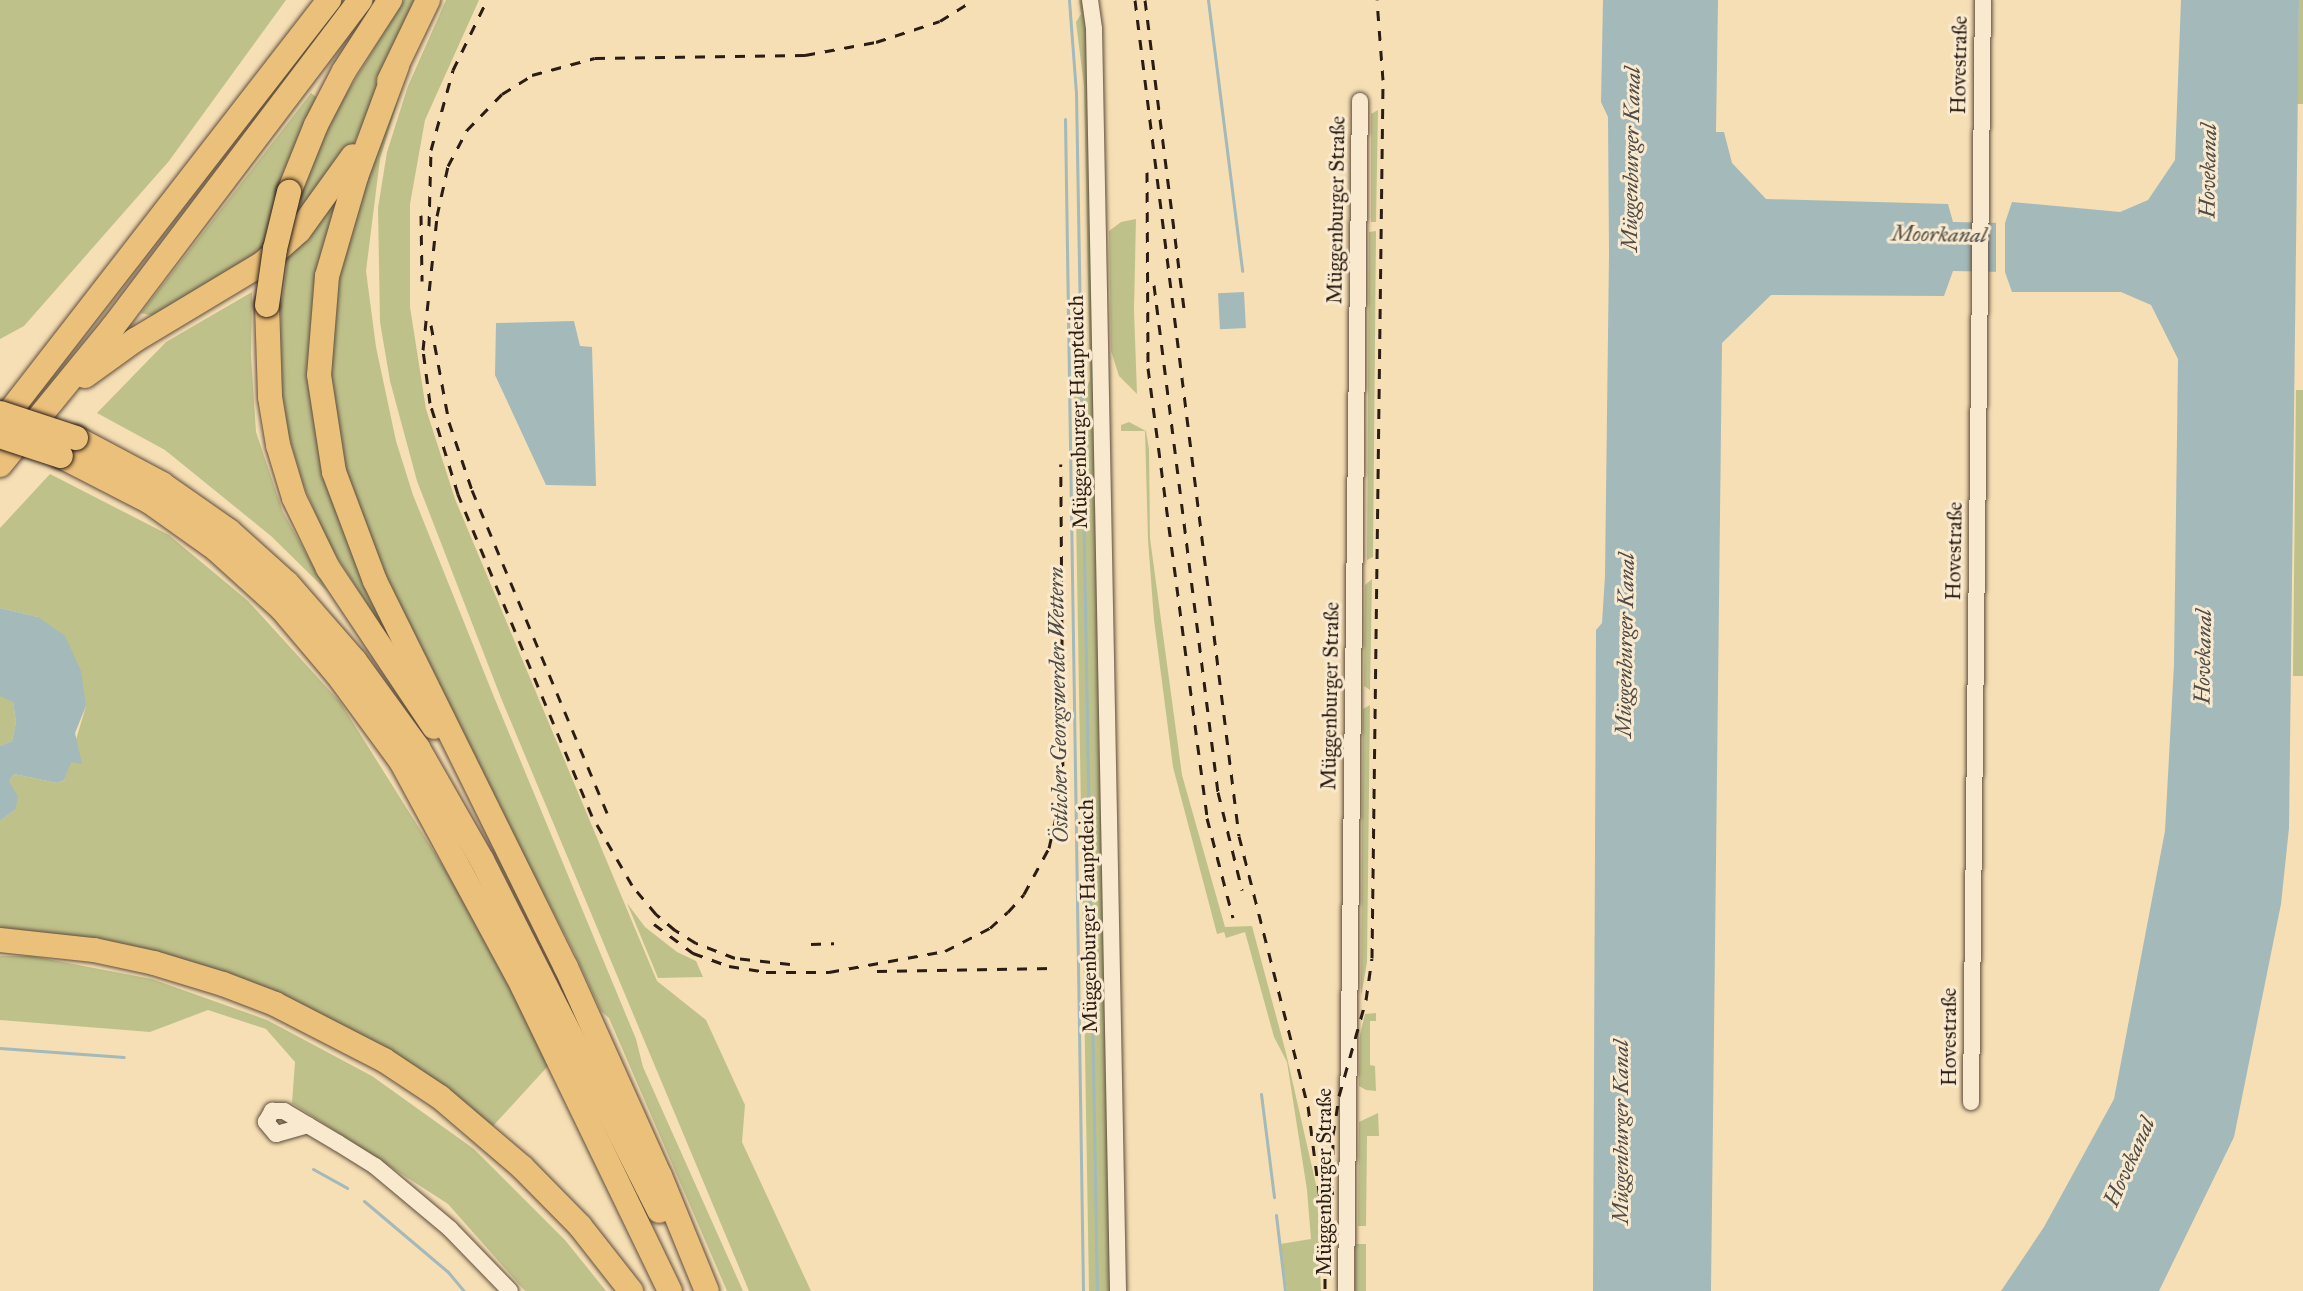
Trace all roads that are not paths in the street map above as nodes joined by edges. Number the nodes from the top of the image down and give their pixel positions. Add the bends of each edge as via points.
1 (329, 0) edge
2 (360, 0) edge
3 (390, 0) edge
4 (428, 0) edge
5 (1090, 0) edge
6 (1983, 0) edge
7 (397, 66) junction
8 (1360, 101) dead end
9 (48, 406) junction
10 (0, 413) edge
11 (0, 424) edge
12 (0, 436) edge
13 (68, 447) junction
14 (0, 465) edge
15 (485, 804) junction
16 (0, 940) edge
17 (1971, 1102) dead end
18 (308, 1125) dead end
19 (510, 1291) edge
20 (632, 1291) edge
21 (670, 1291) edge
22 (699, 1291) edge
23 (707, 1291) edge
24 (1118, 1291) edge
25 (1346, 1291) edge

1 - 11 highway
2 - 9 highway
3 - 15 highway, bridge via 344,71 316,125 289,192 267,306 270,397 278,445 294,498 328,568
4 - 7 highway
5 - 24 street, Müggenburger Hauptdeich via 1094,29
6 - 17 street, Hovestraße
7 - 9 highway via 350,161 299,231 240,279 135,340
7 - 15 highway via 356,177 327,276 319,375 324,421 334,472 375,581
8 - 25 street, Müggenburger Straße
9 - 14 highway
10 - 13 highway, bridge
12 - 13 highway, bridge
13 - 21 highway via 216,549 282,609 394,751 523,987
13 - 22 highway via 162,484 229,531 322,621 387,704 482,860
15 - 23 highway via 615,1074
16 - 20 highway via 94,950 223,984 275,1004 384,1060 440,1097 522,1167 580,1226
18 - 19 street via 375,1166 414,1198

